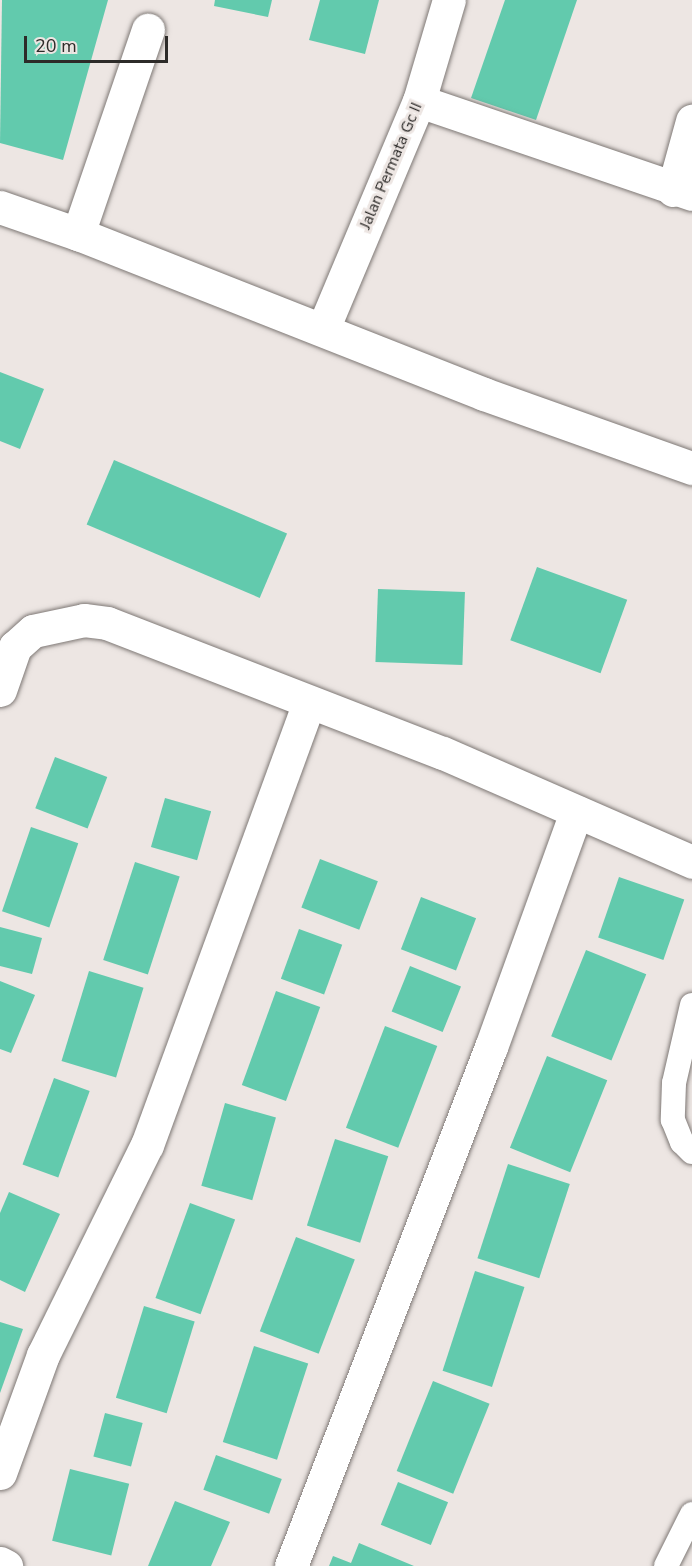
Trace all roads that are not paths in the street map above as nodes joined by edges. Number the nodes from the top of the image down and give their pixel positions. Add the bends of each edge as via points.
1 (449, 0) edge
2 (148, 30) dead end
3 (419, 101) junction
4 (692, 122) edge
5 (682, 192) edge
6 (0, 207) edge
7 (78, 234) junction
8 (322, 329) junction
9 (692, 468) edge
10 (0, 690) edge
11 (309, 703) junction
12 (576, 812) junction
13 (692, 862) edge
14 (692, 1005) edge
15 (692, 1152) edge
16 (0, 1473) edge
17 (692, 1514) edge
18 (0, 1563) edge
19 (6, 1566) edge
20 (291, 1566) edge
21 (666, 1566) edge

1 - 3 street, Jalan Permata Gc II
2 - 7 street
3 - 5 street
3 - 8 street, Jalan Permata Gc II
4 - 5 street
6 - 7 street
7 - 8 street
8 - 9 street via 484,394
10 - 11 street via 15,647 33,631 84,620 107,623
11 - 12 street via 443,753
11 - 16 street via 147,1145 43,1355
12 - 13 street
12 - 20 street via 491,1047
14 - 15 lane via 674,1083 673,1120 682,1142
17 - 21 lane
18 - 19 street

